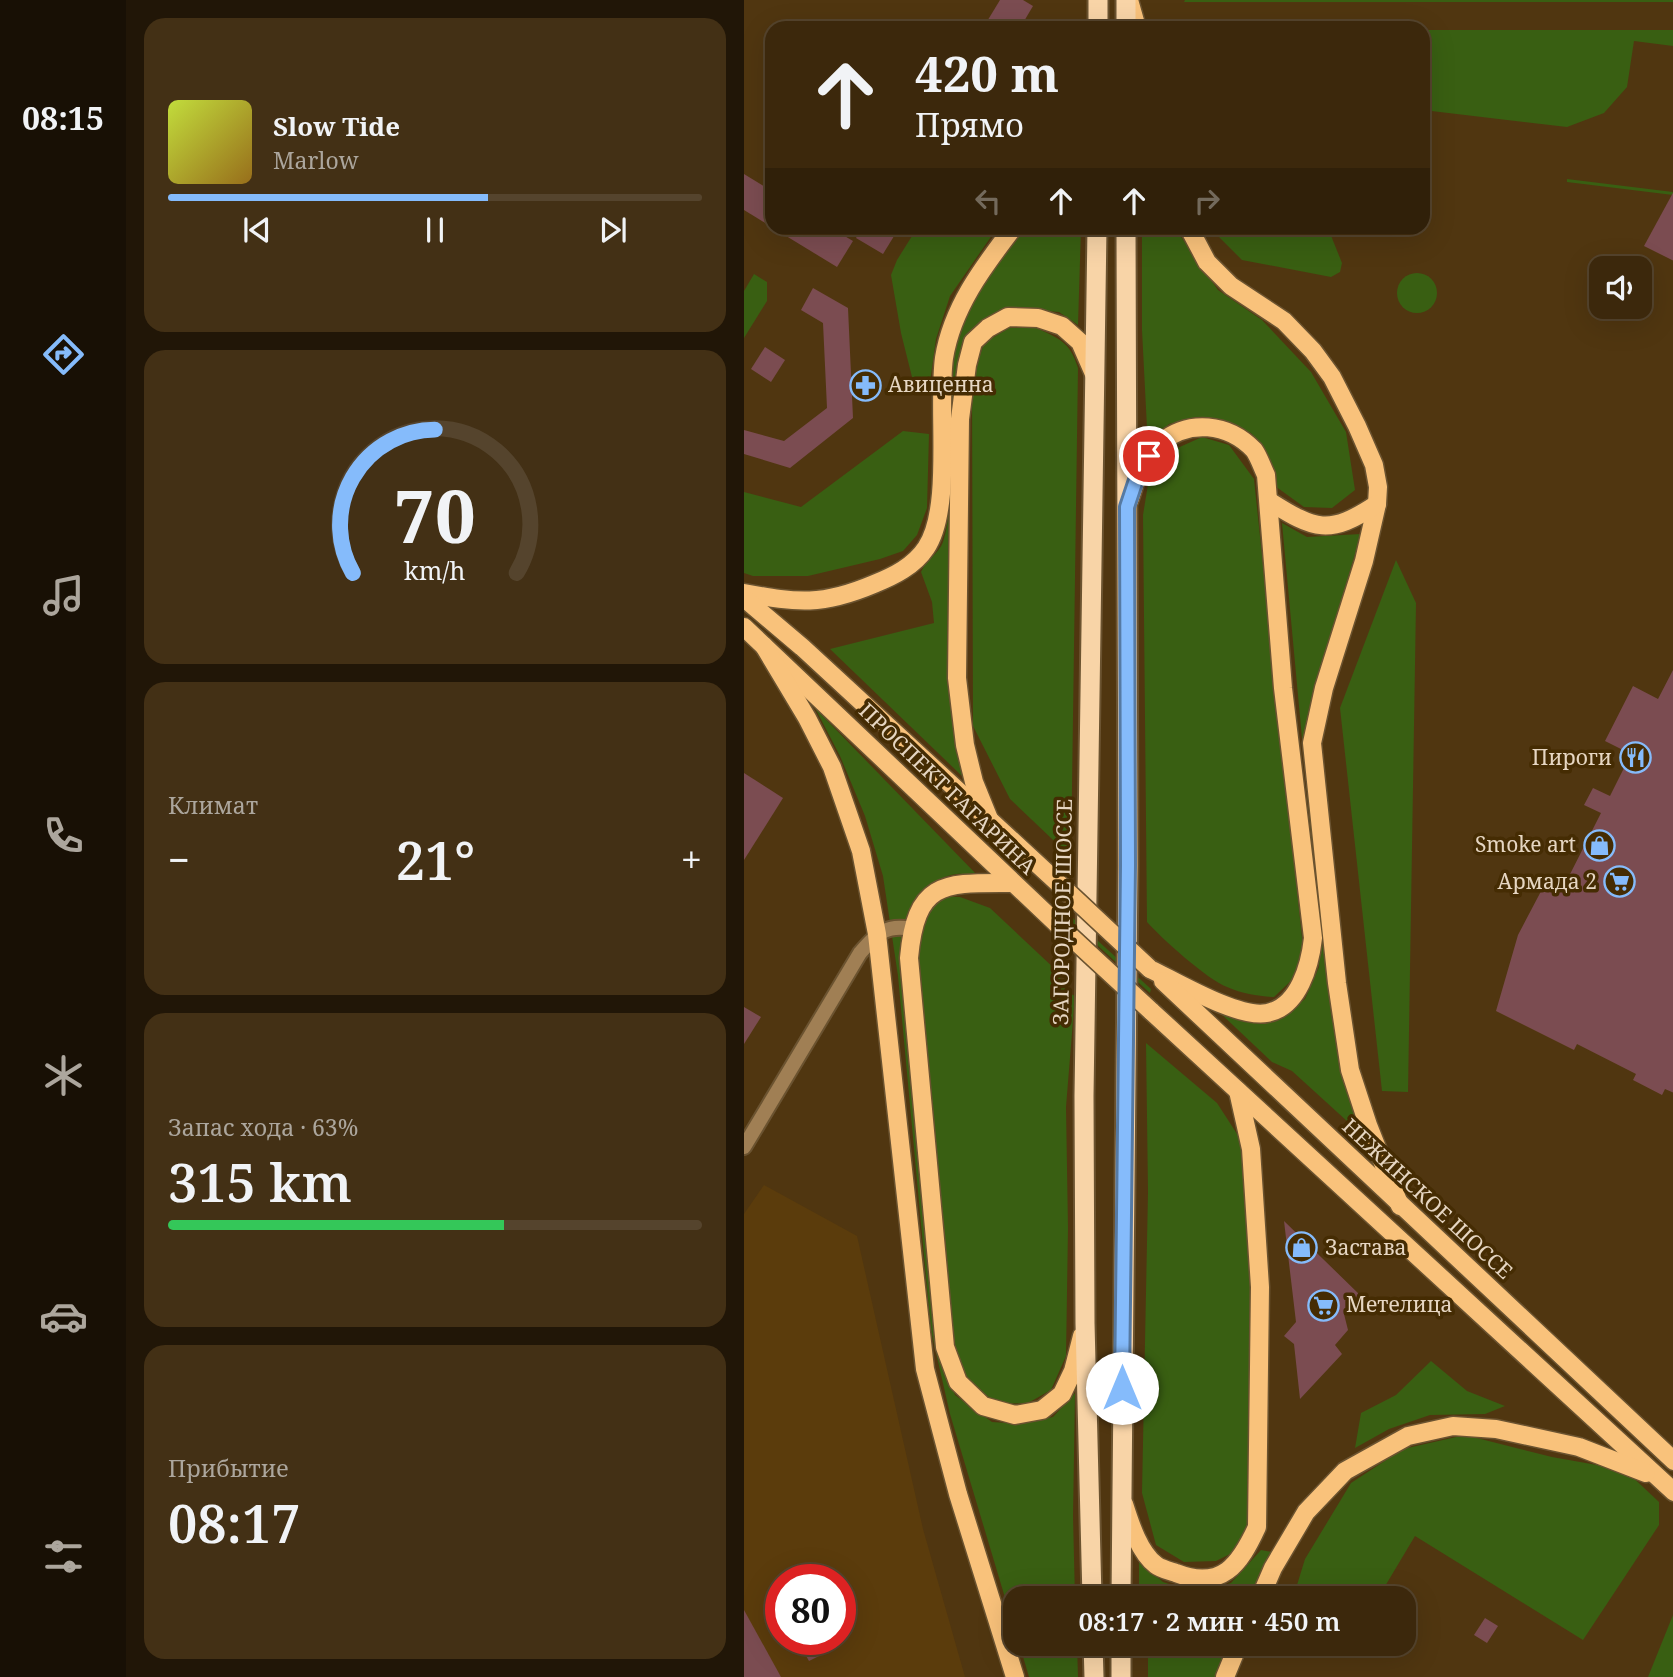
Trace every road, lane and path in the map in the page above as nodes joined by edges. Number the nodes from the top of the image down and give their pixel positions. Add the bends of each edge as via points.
1 (1098, 0) edge
2 (1128, 0) edge
3 (1098, 21) edge
4 (1126, 21) edge
5 (1135, 21) edge
6 (1009, 235) edge
7 (1096, 235) edge
8 (1126, 235) edge
9 (1193, 235) edge
10 (1095, 376) junction
11 (1269, 501) junction
12 (1377, 504) junction
13 (1127, 507) junction
14 (744, 596) edge
15 (744, 627) edge
16 (764, 646) junction
17 (989, 819) junction
18 (1013, 883) junction
19 (912, 929) junction
20 (877, 933) junction
21 (1150, 969) junction
22 (1238, 1091) junction
23 (744, 1147) edge
24 (1400, 1206) junction
25 (1085, 1322) junction
26 (1673, 1461) edge
27 (1656, 1476) junction
28 (1673, 1492) edge
29 (1121, 1493) junction
30 (1092, 1586) edge
31 (1121, 1586) edge
32 (1265, 1586) edge
33 (1093, 1656) edge
34 (1121, 1656) edge
35 (1234, 1656) edge
36 (1015, 1677) edge
37 (1094, 1677) edge
38 (1121, 1677) edge
39 (1225, 1677) edge

1 - 3 highway
2 - 4 highway
2 - 5 main road
6 - 14 main road via 957,312 944,358 941,487 936,531 925,550 896,575 835,597 806,602
7 - 10 highway, ЗАГОРОДНОЕ ШОССЕ
8 - 13 highway
9 - 12 main road via 1207,262 1231,286 1284,321 1332,377 1374,465
10 - 17 main road via 1080,342 1062,326 1037,318 1008,317 988,328 973,342 967,365 960,419 957,678 965,745
10 - 25 highway, ЗАГОРОДНОЕ ШОССЕ
11 - 12 main road via 1302,522 1328,527 1355,519
11 - 13 main road via 1266,475 1256,452 1235,434 1209,426 1184,429 1159,443 1140,468
11 - 21 main road via 1284,688 1313,938 1311,956 1303,982 1281,1007 1267,1013 1220,1003
12 - 24 main road via 1312,743 1350,1070
13 - 29 highway
14 - 17 main road, ПРОСПЕКТ ГАГАРИНА
15 - 16 main road, ПРОСПЕКТ ГАГАРИНА
16 - 18 main road, ПРОСПЕКТ ГАГАРИНА
16 - 20 main road via 832,767 861,851
17 - 21 main road, ПРОСПЕКТ ГАГАРИНА, bridge
18 - 19 main road via 959,883 940,890 926,900
18 - 22 main road, ПРОСПЕКТ ГАГАРИНА, bridge
19 - 20 street via 897,926
19 - 25 main road via 909,958 945,1347 958,1382 983,1406 1015,1415 1042,1409 1062,1394
20 - 23 street via 860,953
20 - 36 main road via 925,1369
21 - 24 main road, НЕЖИНСКОЕ ШОССЕ
22 - 27 main road
22 - 29 main road via 1251,1149 1259,1249 1257,1527 1244,1555 1230,1570 1209,1579 1187,1577 1156,1565 1134,1536
24 - 26 main road, НЕЖИНСКОЕ ШОССЕ
25 - 30 highway, ЗАГОРОДНОЕ ШОССЕ
27 - 28 main road
27 - 32 main road via 1579,1447 1496,1429 1453,1426 1408,1436 1345,1471 1306,1512
29 - 31 highway
33 - 37 highway
34 - 38 highway
35 - 39 main road

